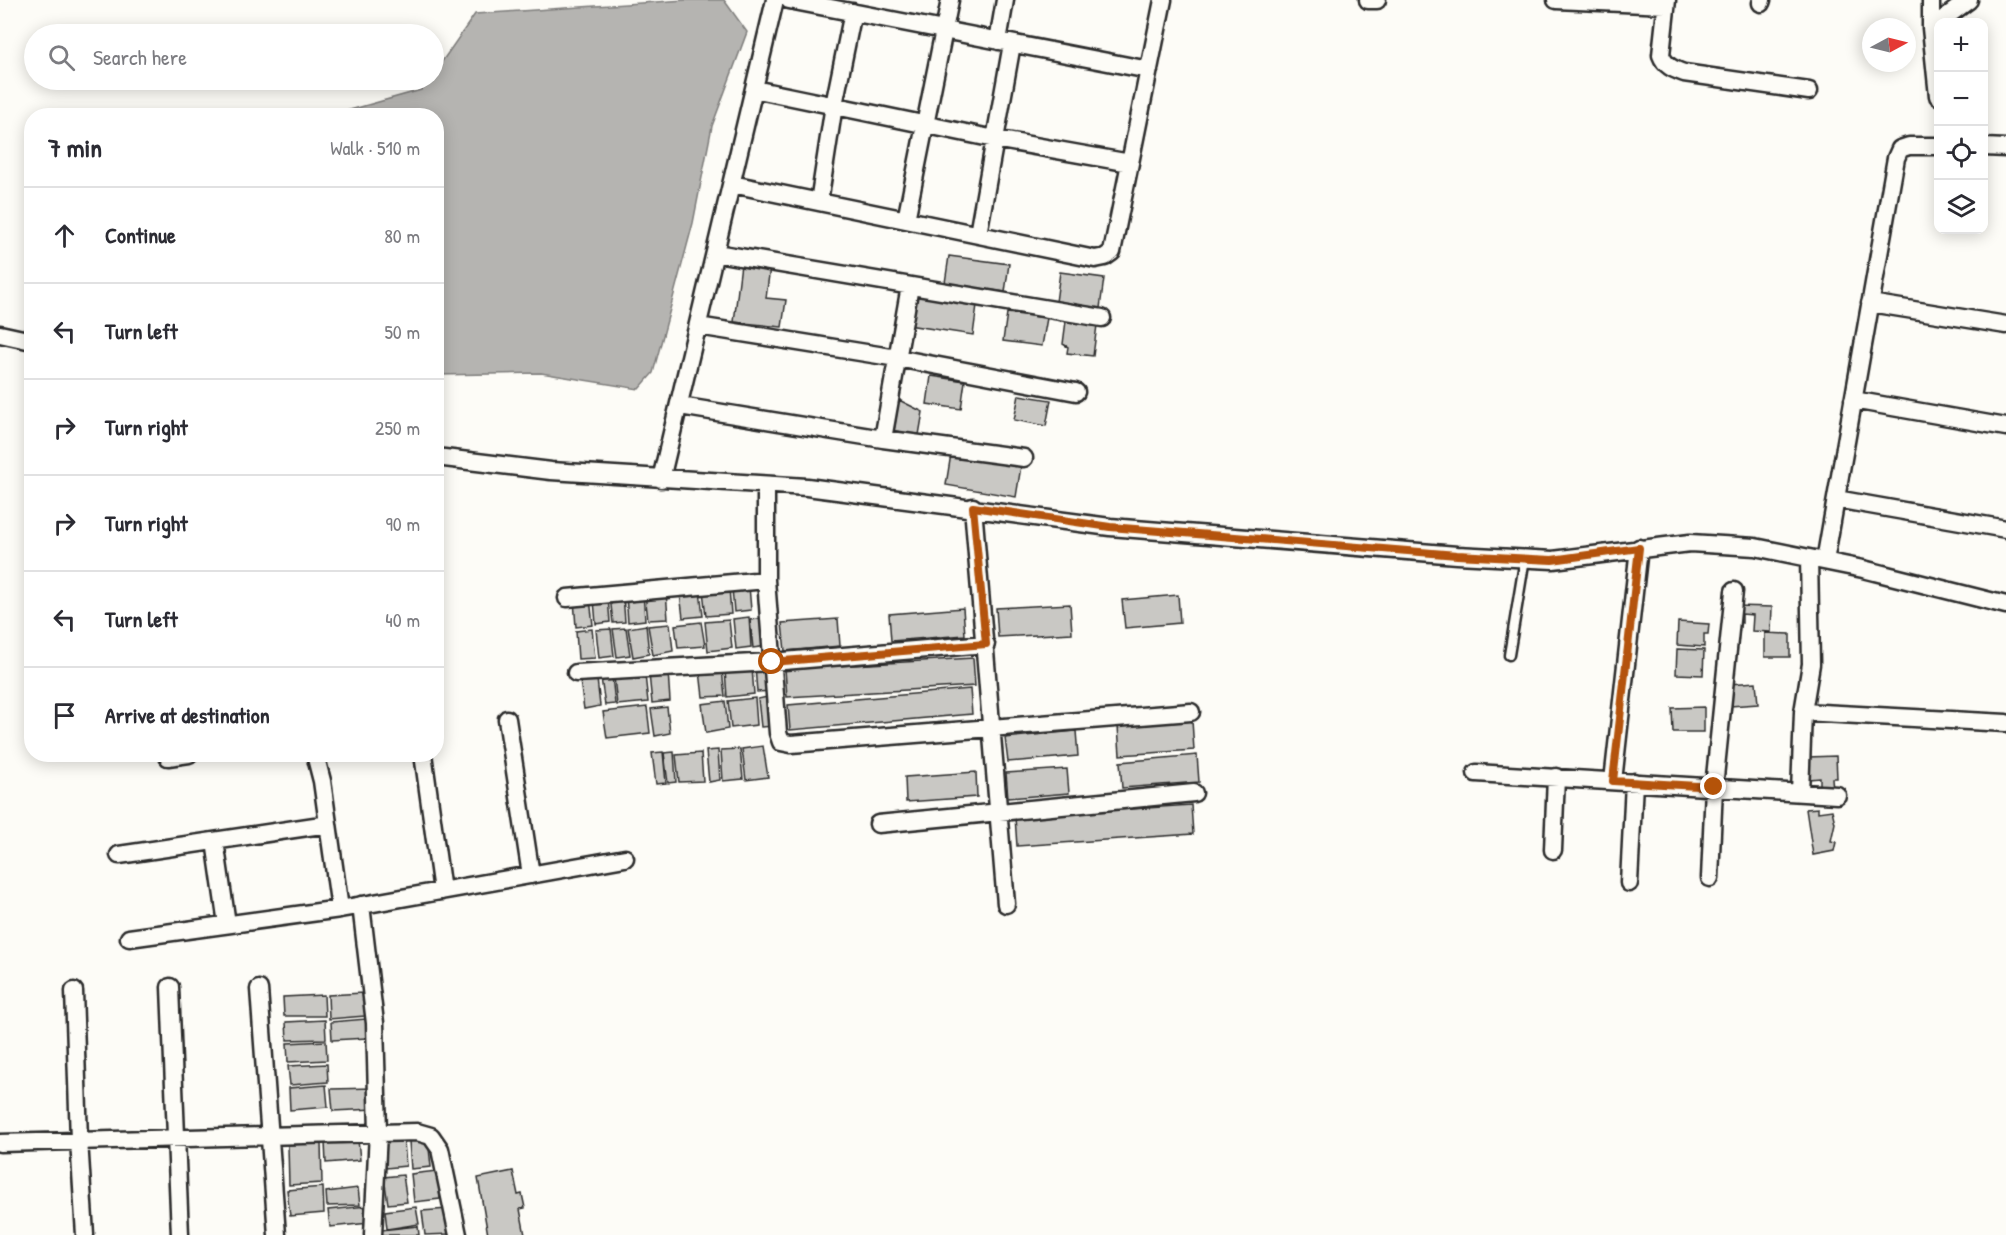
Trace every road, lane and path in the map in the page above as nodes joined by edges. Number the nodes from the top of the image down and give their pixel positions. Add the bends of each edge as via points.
1 (776, 0) edge
2 (789, 0) edge
3 (950, 0) edge
4 (1005, 0) edge
5 (1163, 0) edge
6 (1368, 0) edge
7 (1377, 0) edge
8 (1556, 0) edge
9 (1931, 0) edge
10 (1969, 0) edge
11 (1667, 2) edge
12 (853, 12) junction
13 (1935, 18) edge
14 (1944, 18) edge
15 (944, 30) junction
16 (1005, 42) junction
17 (1149, 70) junction
18 (754, 88) junction
19 (1809, 91) dead end
20 (834, 105) junction
21 (925, 125) junction
22 (995, 140) junction
23 (1934, 146) edge
24 (1988, 147) edge
25 (2006, 148) edge
26 (1130, 163) junction
27 (732, 184) junction
28 (819, 202) junction
29 (906, 220) junction
30 (978, 234) junction
31 (716, 253) junction
32 (910, 286) junction
33 (1870, 303) junction
34 (1102, 318) dead end
35 (2006, 325) edge
36 (698, 326) junction
37 (0, 334) edge
38 (24, 338) edge
39 (897, 358) junction
40 (1076, 392) dead end
41 (1853, 400) junction
42 (680, 406) junction
43 (2006, 427) edge
44 (882, 439) junction
45 (444, 458) edge
46 (1024, 458) dead end
47 (661, 479) junction
48 (766, 487) junction
49 (1836, 499) junction
50 (973, 507) junction
51 (2006, 529) edge
52 (1639, 548) junction
53 (1525, 558) junction
54 (1817, 560) junction
55 (766, 580) junction
56 (1734, 591) dead end
57 (567, 598) dead end
58 (2006, 605) edge
59 (986, 644) junction
60 (1509, 655) dead end
61 (772, 662) junction
62 (576, 673) dead end
63 (1191, 712) dead end
64 (1803, 712) junction
65 (507, 719) dead end
66 (2006, 723) edge
67 (993, 729) junction
68 (317, 762) edge
69 (424, 762) edge
70 (1476, 772) dead end
71 (1556, 777) junction
72 (1613, 781) junction
73 (1634, 782) junction
74 (1714, 787) junction
75 (1194, 793) dead end
76 (1800, 793) junction
77 (1837, 795) dead end
78 (999, 814) junction
79 (328, 824) junction
80 (878, 824) dead end
81 (215, 841) junction
82 (1553, 850) dead end
83 (119, 855) dead end
84 (625, 858) dead end
85 (531, 875) junction
86 (1710, 878) dead end
87 (1629, 883) dead end
88 (442, 891) junction
89 (1006, 904) dead end
90 (361, 905) junction
91 (340, 909) junction
92 (227, 924) junction
93 (129, 938) dead end
94 (170, 987) dead end
95 (259, 989) dead end
96 (74, 992) dead end
97 (378, 1132) junction
98 (270, 1137) junction
99 (175, 1138) junction
100 (79, 1140) junction
101 (0, 1143) edge
102 (85, 1235) edge
103 (180, 1235) edge
104 (277, 1235) edge
105 (374, 1235) edge
106 (458, 1235) edge

1 - 18 street
2 - 12 street
3 - 15 street
4 - 16 street
5 - 17 street
6 - 7 street
8 - 11 street
9 - 13 street
10 - 14 street
11 - 19 street via 1660,55 1671,68
12 - 15 street
12 - 20 street
15 - 16 street
15 - 21 street
16 - 17 street
16 - 22 street
17 - 26 street
18 - 20 street
18 - 27 street
20 - 21 street
20 - 28 street
21 - 22 street
21 - 29 street
22 - 26 street
22 - 30 street
23 - 33 street via 1909,146 1900,150 1896,158
24 - 25 street
26 - 30 street via 1112,252 1105,257 1095,259
27 - 28 street
27 - 31 street
28 - 29 street
29 - 30 street
31 - 32 street
31 - 36 street
32 - 34 street
32 - 39 street
33 - 35 street
33 - 41 street
36 - 39 street
36 - 42 street
37 - 38 street
39 - 40 street
39 - 44 street
41 - 43 street
41 - 49 street
42 - 44 street
42 - 47 street
44 - 46 street
45 - 47 street
47 - 48 street
48 - 50 street via 807,487
48 - 55 street
49 - 51 street
49 - 54 street
50 - 53 street via 1110,527
50 - 59 street
52 - 53 street via 1552,560
52 - 54 street via 1712,544 1755,547
52 - 72 street
53 - 60 lane
54 - 58 street
54 - 64 street via 1811,664
55 - 57 street
55 - 61 street
56 - 74 street
59 - 61 street
59 - 67 street
61 - 62 street
61 - 67 street via 781,742
63 - 67 street
64 - 66 street
64 - 76 street
65 - 85 street
67 - 78 street
68 - 79 street
69 - 88 street
70 - 71 street
71 - 72 street
71 - 82 street
72 - 73 street
73 - 74 street
73 - 87 street
74 - 76 street
74 - 86 street
75 - 78 street
76 - 77 street
78 - 80 street
78 - 89 street
79 - 81 street
79 - 91 street
81 - 83 street
81 - 92 street
84 - 85 street
85 - 88 street
88 - 90 street
90 - 91 street
90 - 97 street via 375,1023
91 - 92 street
92 - 93 street
94 - 99 street
95 - 98 street
96 - 100 street
97 - 98 street
97 - 105 street
97 - 106 street via 431,1136 440,1149
98 - 99 street
98 - 104 street
99 - 100 street
99 - 103 street
100 - 101 street
100 - 102 street

